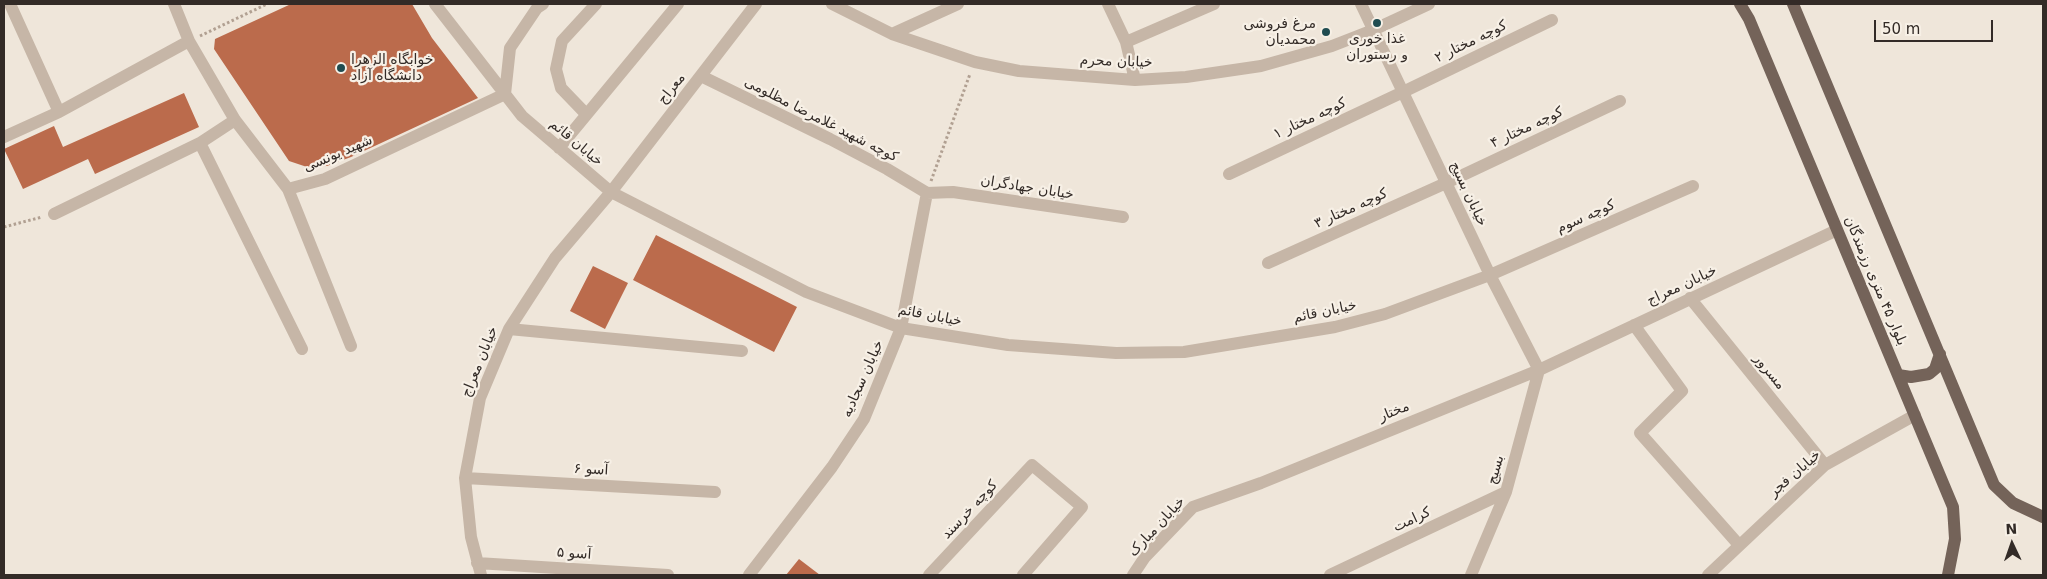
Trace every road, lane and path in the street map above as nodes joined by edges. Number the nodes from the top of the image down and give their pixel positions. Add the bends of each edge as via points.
1 (10, 4) edge
2 (174, 4) edge
3 (267, 4) edge
4 (435, 4) edge
5 (543, 4) edge
6 (596, 4) edge
7 (678, 4) edge
8 (756, 4) edge
9 (832, 4) edge
10 (958, 4) edge
11 (1108, 4) edge
12 (1214, 4) edge
13 (1361, 4) edge
14 (1429, 4) edge
15 (1740, 4) edge
16 (1793, 4) edge
17 (1552, 20) dead end
18 (1373, 30) junction
19 (892, 34) junction
20 (189, 41) junction
21 (1126, 42) junction
22 (975, 62) junction
23 (701, 76) junction
24 (1135, 80) junction
25 (1404, 92) junction
26 (505, 94) junction
27 (1620, 101) dead end
28 (59, 112) junction
29 (586, 114) junction
30 (235, 120) junction
31 (4, 137) edge
32 (200, 142) junction
33 (560, 148) junction
34 (1229, 174) dead end
35 (1446, 183) junction
36 (1693, 186) dead end
37 (288, 189) junction
38 (611, 192) junction
39 (927, 193) junction
40 (54, 214) joint
41 (1123, 217) dead end
42 (4, 227) edge
43 (1837, 230) junction
44 (1268, 263) dead end
45 (1490, 275) junction
46 (1690, 298) junction
47 (1634, 325) junction
48 (901, 328) junction
49 (509, 329) junction
50 (351, 346) dead end
51 (302, 349) dead end
52 (742, 350) dead end
53 (1940, 354) junction
54 (1539, 370) junction
55 (1898, 375) junction
56 (1914, 415) junction
57 (1825, 465) junction
58 (466, 478) junction
59 (1261, 482) joint
60 (715, 492) dead end
61 (1506, 492) junction
62 (2043, 517) edge
63 (1739, 545) junction
64 (479, 569) edge
65 (668, 575) edge
66 (749, 575) edge
67 (929, 575) edge
68 (1023, 575) edge
69 (1134, 575) edge
70 (1330, 575) edge
71 (1471, 575) edge
72 (1708, 575) edge
73 (1948, 575) edge

1 - 28 street
2 - 20 street
3 - 20 path
4 - 26 street, خیابان قائم
5 - 26 street via 510,48
6 - 29 street via 562,41 556,69 560,88
7 - 29 street
8 - 23 street, معراج
9 - 19 street, خیابان محرم
10 - 19 street
11 - 21 street
12 - 21 street
13 - 18 street, خیابان بسیج
14 - 18 street, خیابان محرم
15 - 43 main road, بلوار ۴۵ متری رزمندگان
16 - 53 main road
17 - 25 street, کوچه مختار ۲
18 - 24 street, خیابان محرم via 1332,46 1261,66 1186,77
18 - 25 street, خیابان بسیج
19 - 22 street, خیابان محرم
20 - 28 street
20 - 30 street
21 - 24 street
22 - 24 street, خیابان محرم via 1019,71
22 - 39 path
23 - 38 street, معراج
23 - 39 street, کوچه شهید غلامرضا مظلومی via 887,169
25 - 34 street, کوچه مختار ۱
25 - 35 street, خیابان بسیج
26 - 33 street, خیابان قائم via 522,116
26 - 37 street, شهید یونسی via 325,179
27 - 35 street, کوچه مختار ۴
28 - 31 street
29 - 33 street
30 - 32 street
30 - 37 street
32 - 40 street
32 - 51 street
33 - 38 street, خیابان قائم
35 - 44 street, کوچه مختار ۳
35 - 45 street, خیابان بسیج
36 - 45 street, کوچه سوم
37 - 50 street
38 - 48 street, خیابان قائم via 806,292
38 - 49 street, خیابان معراج via 555,258
39 - 41 street, خیابان جهادگران via 952,192
39 - 48 street, خیابان سجادیه
40 - 42 path
43 - 46 street, خیابان معراج
43 - 55 main road, بلوار ۴۵ متری رزمندگان
45 - 48 street, خیابان قائم via 1385,314 1335,327 1184,352 1116,353 1008,344
45 - 54 street, خیابان بسیج
46 - 47 street, خیابان معراج
46 - 57 street, مسرور
47 - 54 street, خیابان معراج
47 - 63 street via 1682,391 1640,434
48 - 66 street, خیابان سجادیه via 864,419 832,467
49 - 52 street
49 - 58 street, خیابان معراج via 480,398
53 - 55 main road via 1929,374 1911,378
53 - 62 main road via 1994,485 2013,503
54 - 59 street, مختار
54 - 61 street, بسیج
55 - 56 main road, بلوار ۴۵ متری رزمندگان
56 - 57 street, خیابان فجر
56 - 73 main road, بلوار ۴۵ متری رزمندگان via 1954,507 1955,539
57 - 63 street, خیابان فجر
58 - 60 street, آسو ۶
58 - 64 street, خیابان معراج via 471,537
59 - 69 street, خیابان مبارک via 1193,507 1145,558
61 - 70 street, کرامت
61 - 71 street, بسیج
63 - 72 street, خیابان فجر
64 - 65 street, آسو ۵
67 - 68 street, کوچه خرسند via 1032,465 1082,507

